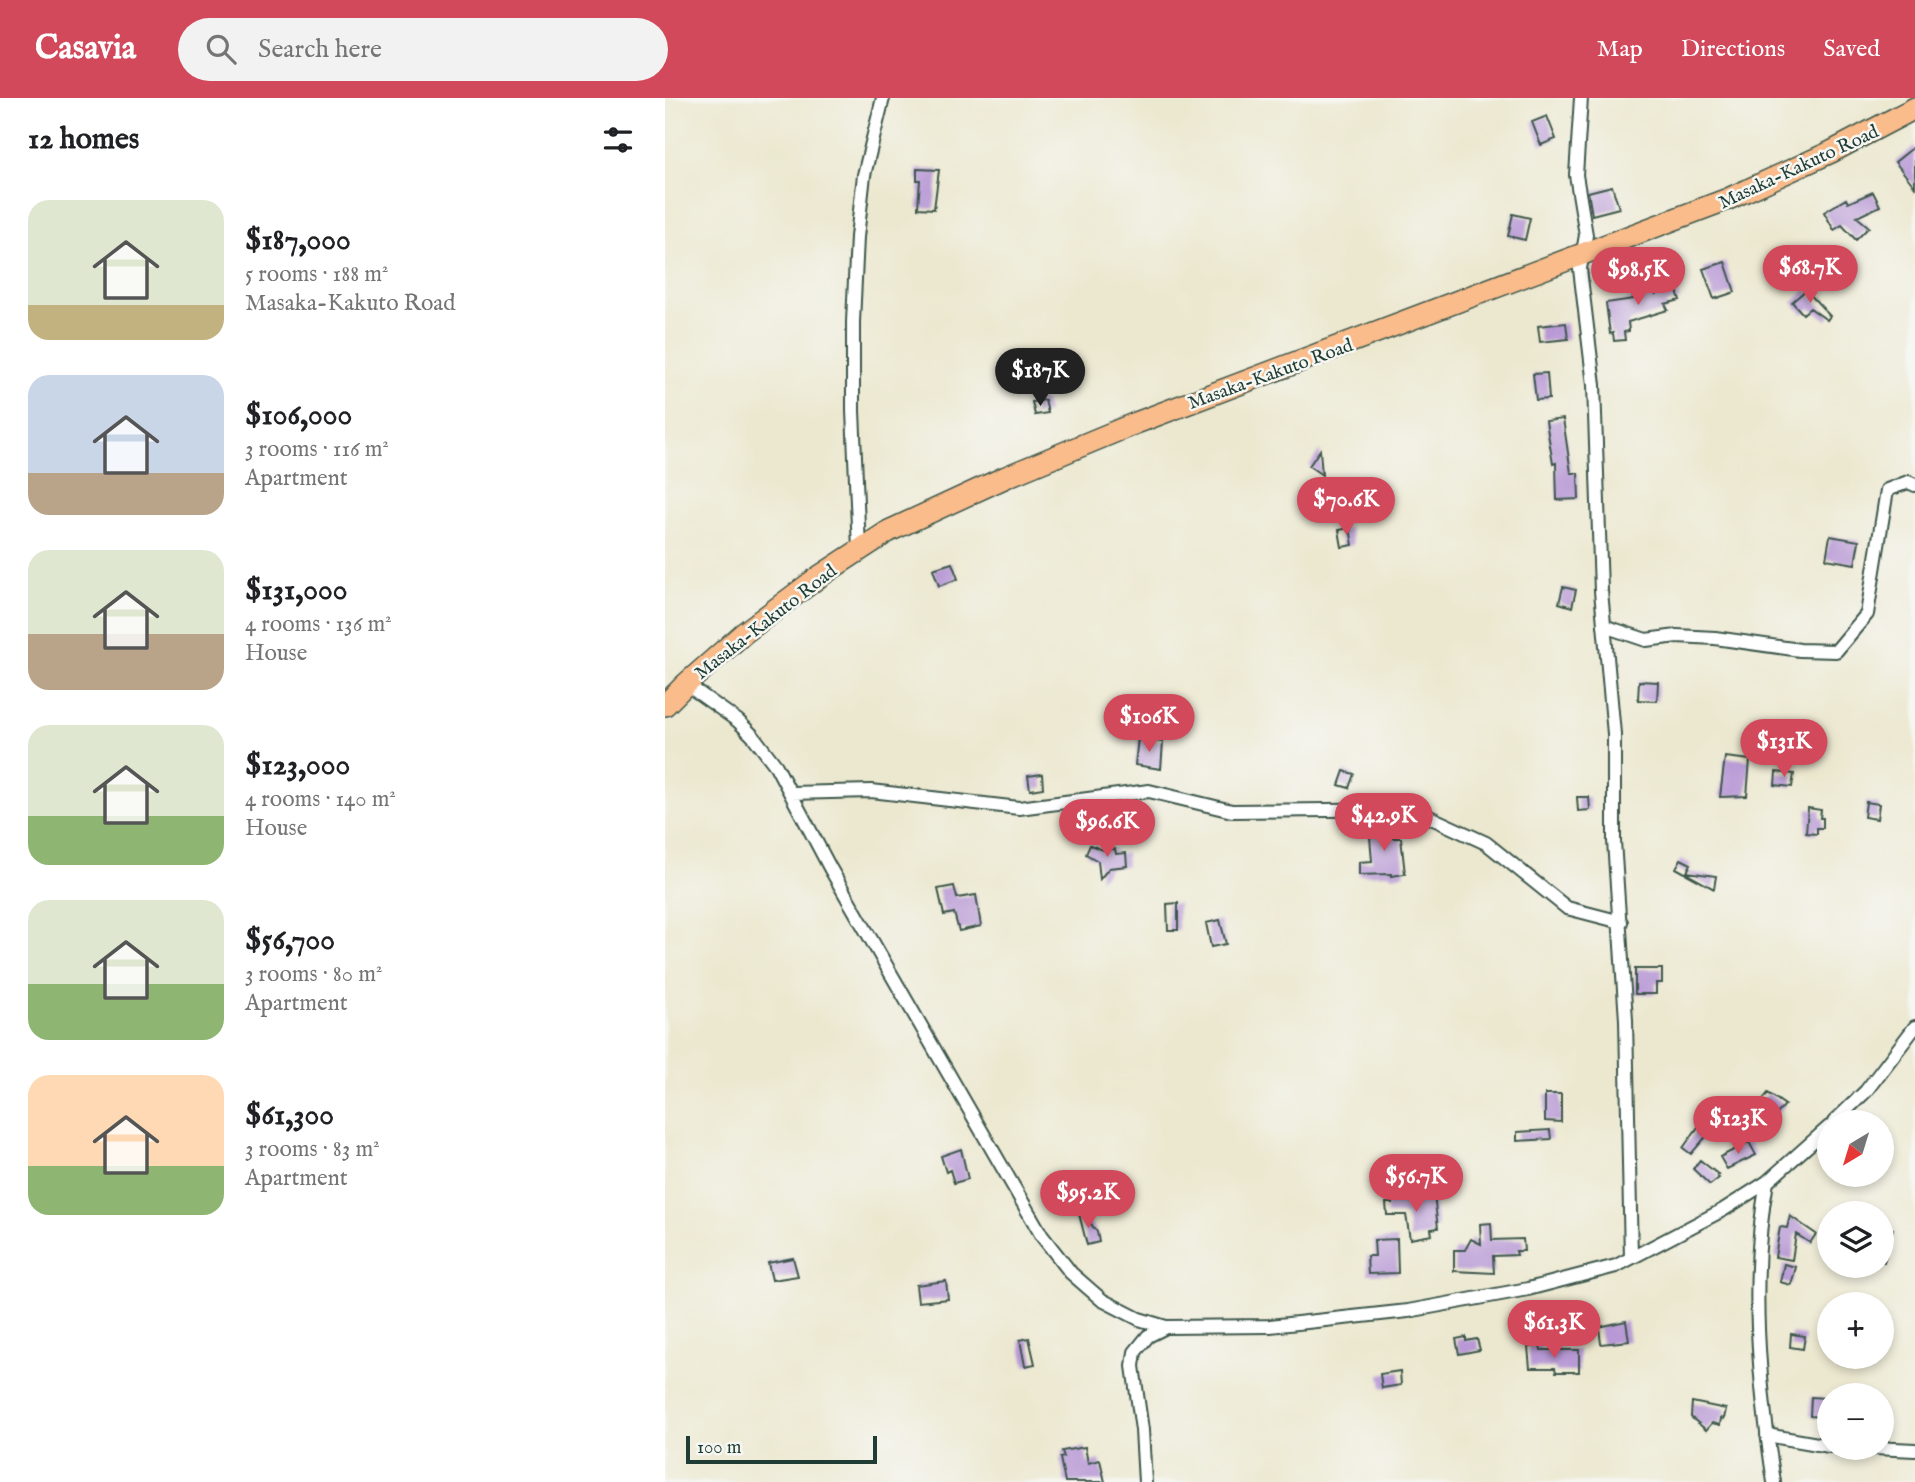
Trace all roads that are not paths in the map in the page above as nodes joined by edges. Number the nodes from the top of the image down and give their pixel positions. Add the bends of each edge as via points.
1 (883, 98) edge
2 (1581, 98) edge
3 (1915, 108) edge
4 (1582, 255) junction
5 (1915, 485) edge
6 (859, 549) junction
7 (1604, 626) junction
8 (686, 684) junction
9 (665, 705) edge
10 (791, 793) junction
11 (1621, 922) junction
12 (1915, 1027) edge
13 (1846, 1110) edge
14 (1817, 1138) edge
15 (1767, 1182) junction
16 (1631, 1258) junction
17 (1166, 1327) junction
18 (1767, 1435) junction
19 (1817, 1444) edge
20 (1894, 1449) edge
21 (1915, 1450) edge
22 (1145, 1482) edge
23 (1774, 1482) edge

1 - 6 street via 864,175 857,237 853,411
2 - 4 street via 1576,175 1586,234
3 - 4 highway, Masaka-Kakuto Road via 1728,200
4 - 6 highway, Masaka-Kakuto Road via 1078,446 939,507
4 - 7 street via 1594,385
5 - 7 street via 1908,482 1888,490 1867,614 1836,651 1702,637 1646,640
6 - 8 highway, Masaka-Kakuto Road via 744,633
7 - 11 street
8 - 9 highway, Masaka-Kakuto Road
8 - 10 street via 753,736
10 - 11 street via 871,791 1019,808 1149,791 1232,811 1412,809 1486,843 1567,908
10 - 17 street via 1042,1236 1101,1300
11 - 16 street
12 - 13 street
14 - 15 street
15 - 16 street
15 - 18 street via 1759,1227 1759,1327
16 - 17 street via 1528,1289 1408,1311 1270,1326
17 - 22 street via 1148,1336 1135,1352 1133,1366
18 - 19 street
18 - 23 street
20 - 21 street

